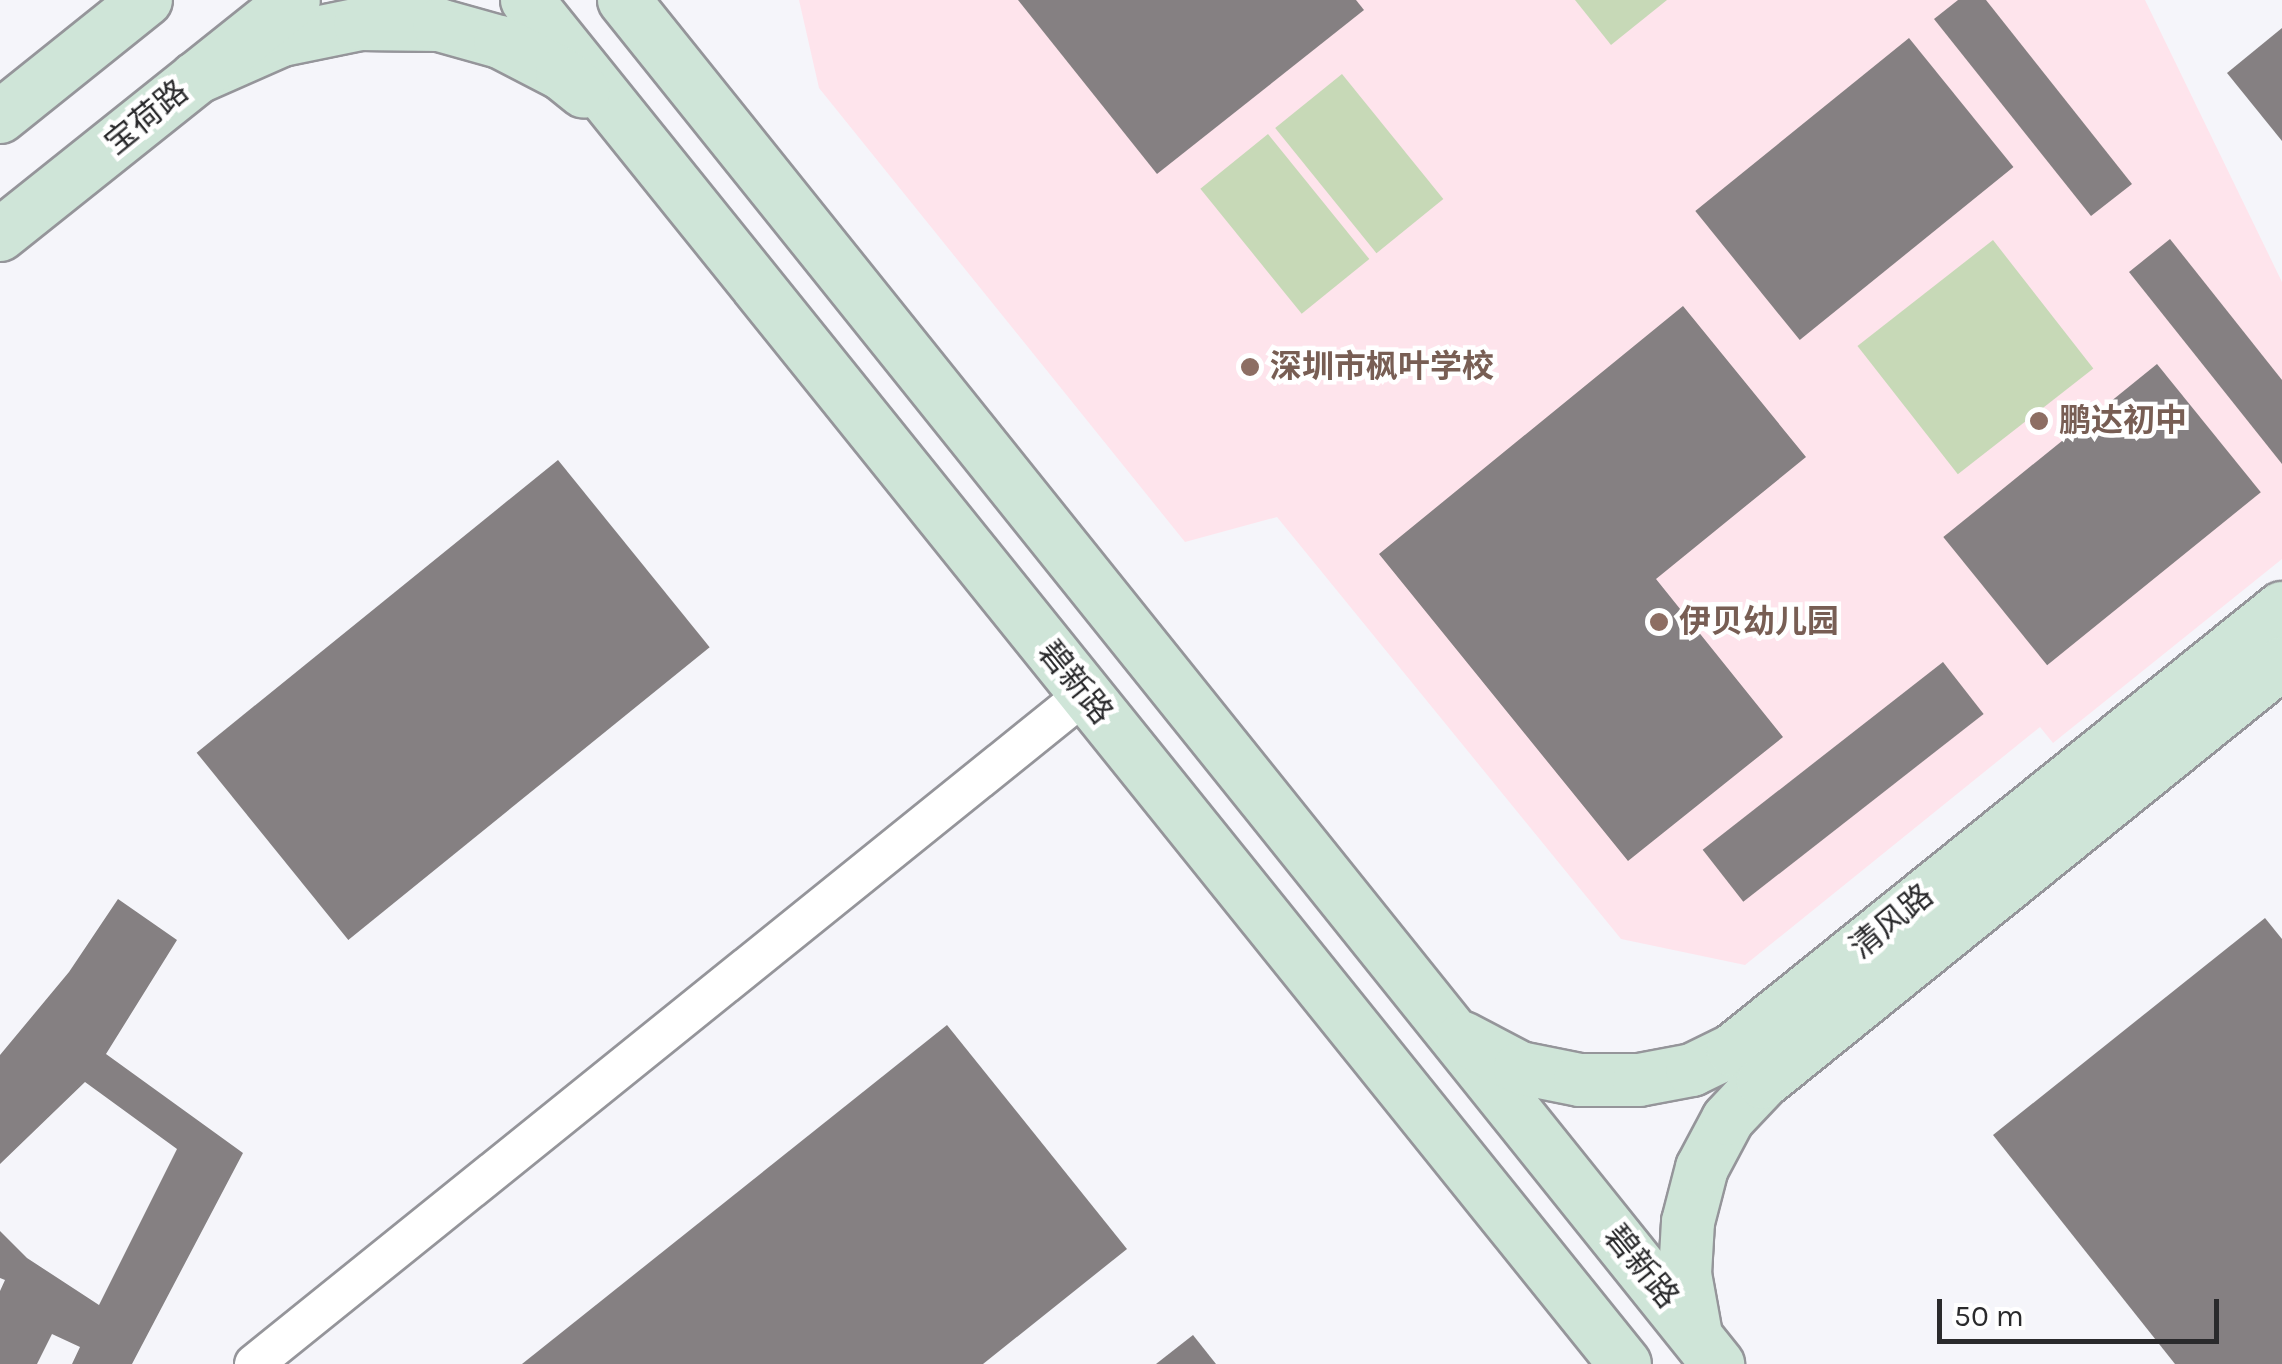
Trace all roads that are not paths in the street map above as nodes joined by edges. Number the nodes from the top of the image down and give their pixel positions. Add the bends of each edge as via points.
1 (294, 0) edge
2 (527, 0) edge
3 (624, 0) edge
4 (656, 0) edge
5 (144, 1) edge
6 (196, 78) junction
7 (699, 93) junction
8 (0, 118) edge
9 (637, 138) junction
10 (0, 235) edge
11 (831, 258) junction
12 (778, 313) junction
13 (2282, 608) edge
14 (2282, 663) edge
15 (1084, 695) junction
16 (1451, 1032) junction
17 (1707, 1350) edge
18 (254, 1364) edge
19 (1625, 1364) edge

1 - 6 main road, 宝荷路
2 - 9 main road, 碧新路
3 - 7 main road, 碧新路
4 - 7 main road
5 - 8 main road
6 - 9 main road via 282,40 360,24 439,26 500,42 562,74
6 - 10 main road, 宝荷路
7 - 11 main road, 碧新路
9 - 12 main road, 碧新路
11 - 12 main road via 788,242 767,258
11 - 16 main road, 碧新路
12 - 15 main road, 碧新路
13 - 16 main road, 清风路 via 1733,1050 1692,1070 1639,1080 1580,1080 1520,1068
14 - 17 main road, 清风路 via 1763,1082 1728,1119 1702,1168 1688,1222 1685,1274
15 - 18 street
15 - 19 main road, 碧新路
16 - 17 main road, 碧新路

